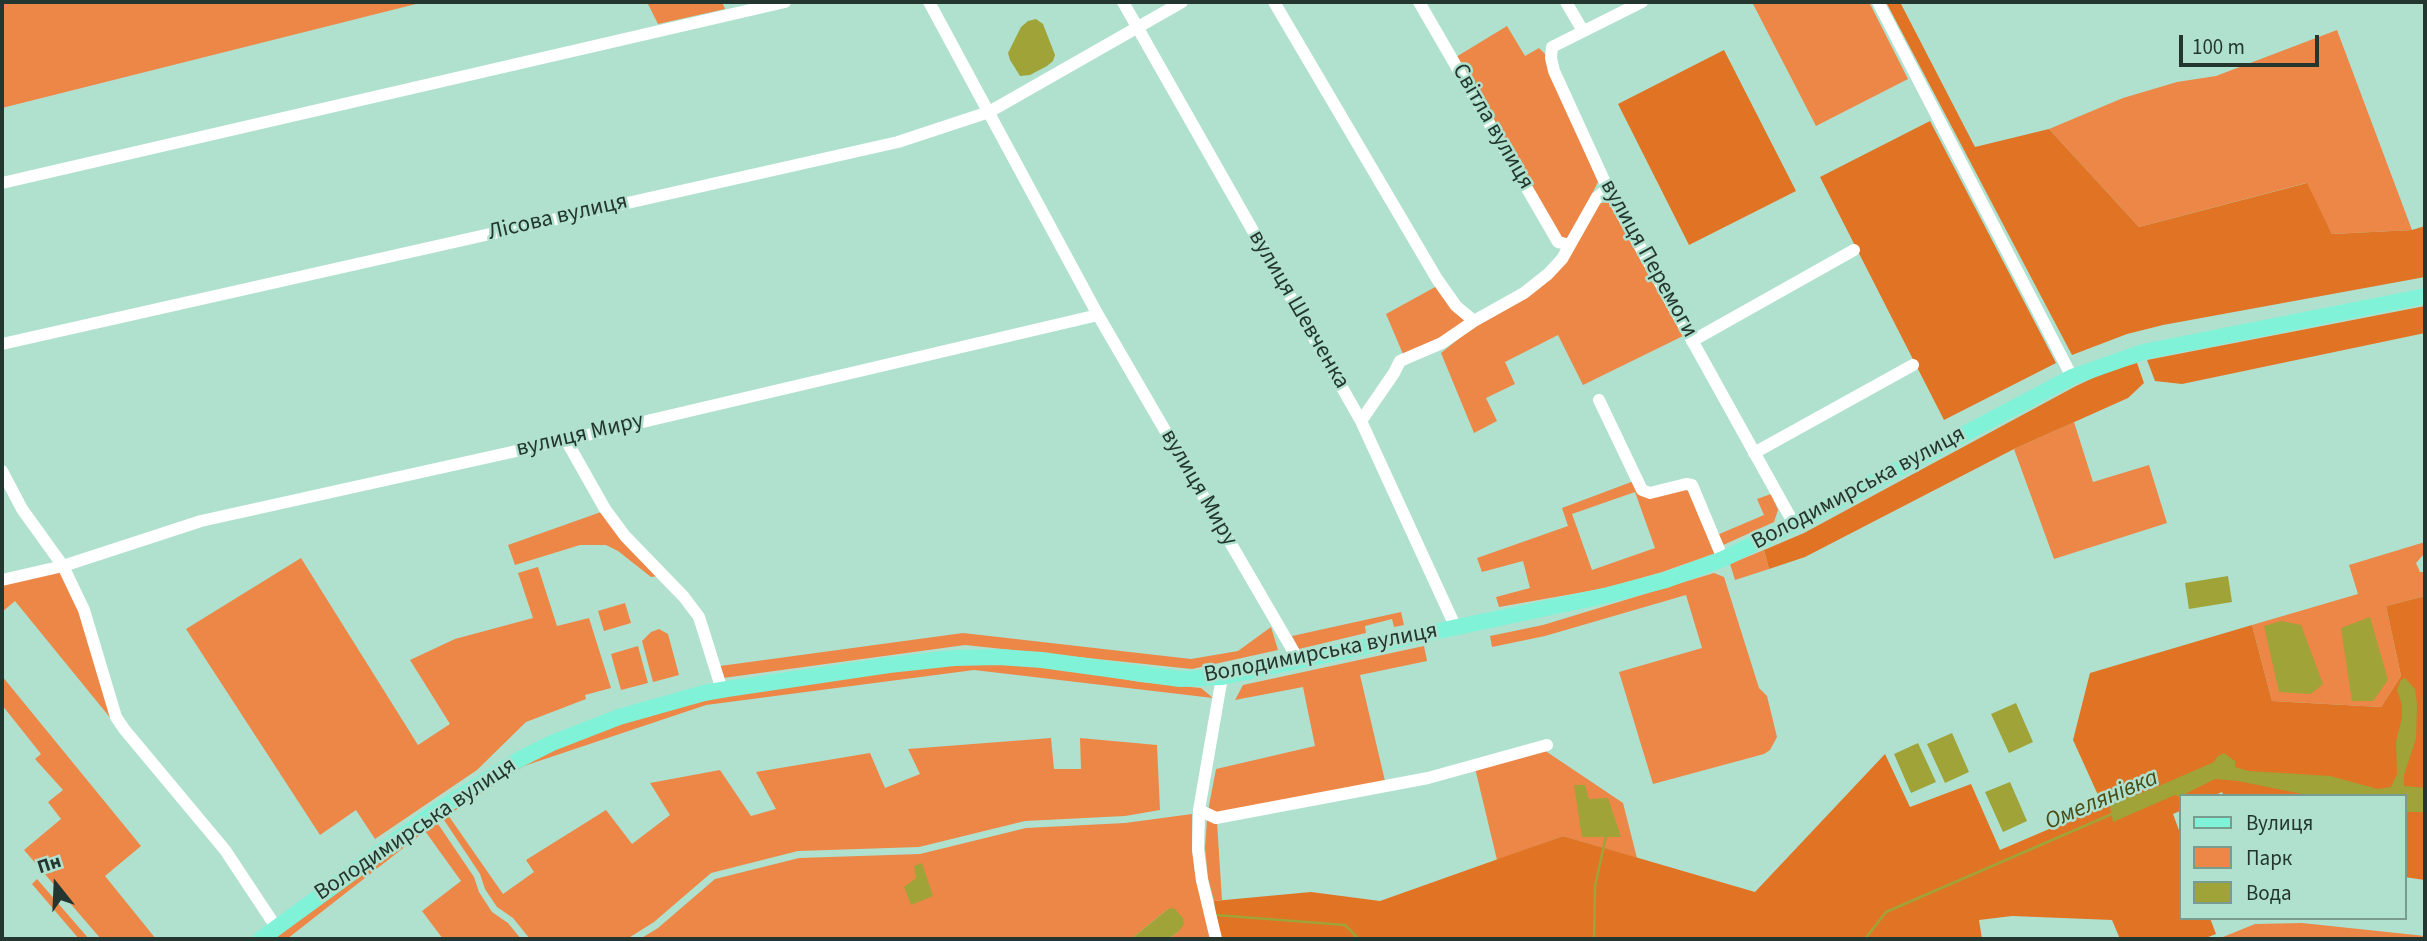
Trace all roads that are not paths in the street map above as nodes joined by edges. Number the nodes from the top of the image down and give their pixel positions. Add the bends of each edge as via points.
1 (785, 2) edge
2 (929, 2) edge
3 (1123, 2) edge
4 (1182, 2) edge
5 (1274, 2) edge
6 (1419, 2) edge
7 (1566, 2) edge
8 (1642, 2) edge
9 (1878, 2) edge
10 (1137, 27) junction
11 (1583, 31) junction
12 (989, 112) junction
13 (2, 183) edge
14 (1608, 189) junction
15 (1570, 245) junction
16 (1854, 250) dead end
17 (2425, 296) edge
18 (1098, 314) junction
19 (1474, 321) junction
20 (1692, 341) junction
21 (2, 344) edge
22 (1913, 365) dead end
23 (2072, 377) junction
24 (1599, 400) dead end
25 (1361, 421) junction
26 (566, 440) junction
27 (1754, 453) junction
28 (2, 471) edge
29 (1794, 524) junction
30 (1723, 559) junction
31 (63, 566) junction
32 (2, 580) edge
33 (1456, 628) junction
34 (1299, 661) junction
35 (1222, 677) junction
36 (722, 690) junction
37 (1547, 745) dead end
38 (1199, 810) junction
39 (276, 927) junction
40 (261, 939) edge
41 (1216, 939) edge

1 - 13 street
2 - 12 street
3 - 10 street, вулиця Шевченка
4 - 10 street, Лісова вулиця
5 - 19 street via 1437,279 1456,306
6 - 15 street, Світла вулиця via 1558,242
7 - 11 street
8 - 11 street
9 - 23 street
10 - 12 street, Лісова вулиця
10 - 25 street, вулиця Шевченка
11 - 14 street, вулиця Перемоги via 1552,47 1551,58
12 - 18 street, вулиця Миру
12 - 21 street, Лісова вулиця via 898,142
14 - 15 street via 1597,197
14 - 20 street, вулиця Перемоги
15 - 19 street via 1548,274
16 - 20 street
17 - 23 main road, Володимирська вулиця via 2143,352
18 - 26 street, вулиця Миру
18 - 34 street, вулиця Миру
19 - 25 street via 1442,343 1400,361
20 - 27 street, вулиця Перемоги
22 - 27 street
23 - 29 main road, Володимирська вулиця
24 - 30 street via 1642,491 1692,485
25 - 33 street, вулиця Шевченка
26 - 31 street, вулиця Миру via 201,521
26 - 36 street via 625,536 699,617
27 - 29 street, вулиця Перемоги
28 - 31 street via 22,509
29 - 30 main road, Володимирська вулиця
30 - 33 main road, Володимирська вулиця via 1608,595
31 - 32 street, вулиця Миру
31 - 39 street via 84,610 116,717 225,850
33 - 34 main road, Володимирська вулиця
34 - 35 main road, Володимирська вулиця
35 - 36 main road, Володимирська вулиця via 1159,677 978,656
35 - 38 street
36 - 39 main road, Володимирська вулиця via 619,718 520,759 435,812
37 - 38 street via 1428,778 1269,808 1216,817
38 - 41 street via 1202,880
39 - 40 main road, Володимирська вулиця

